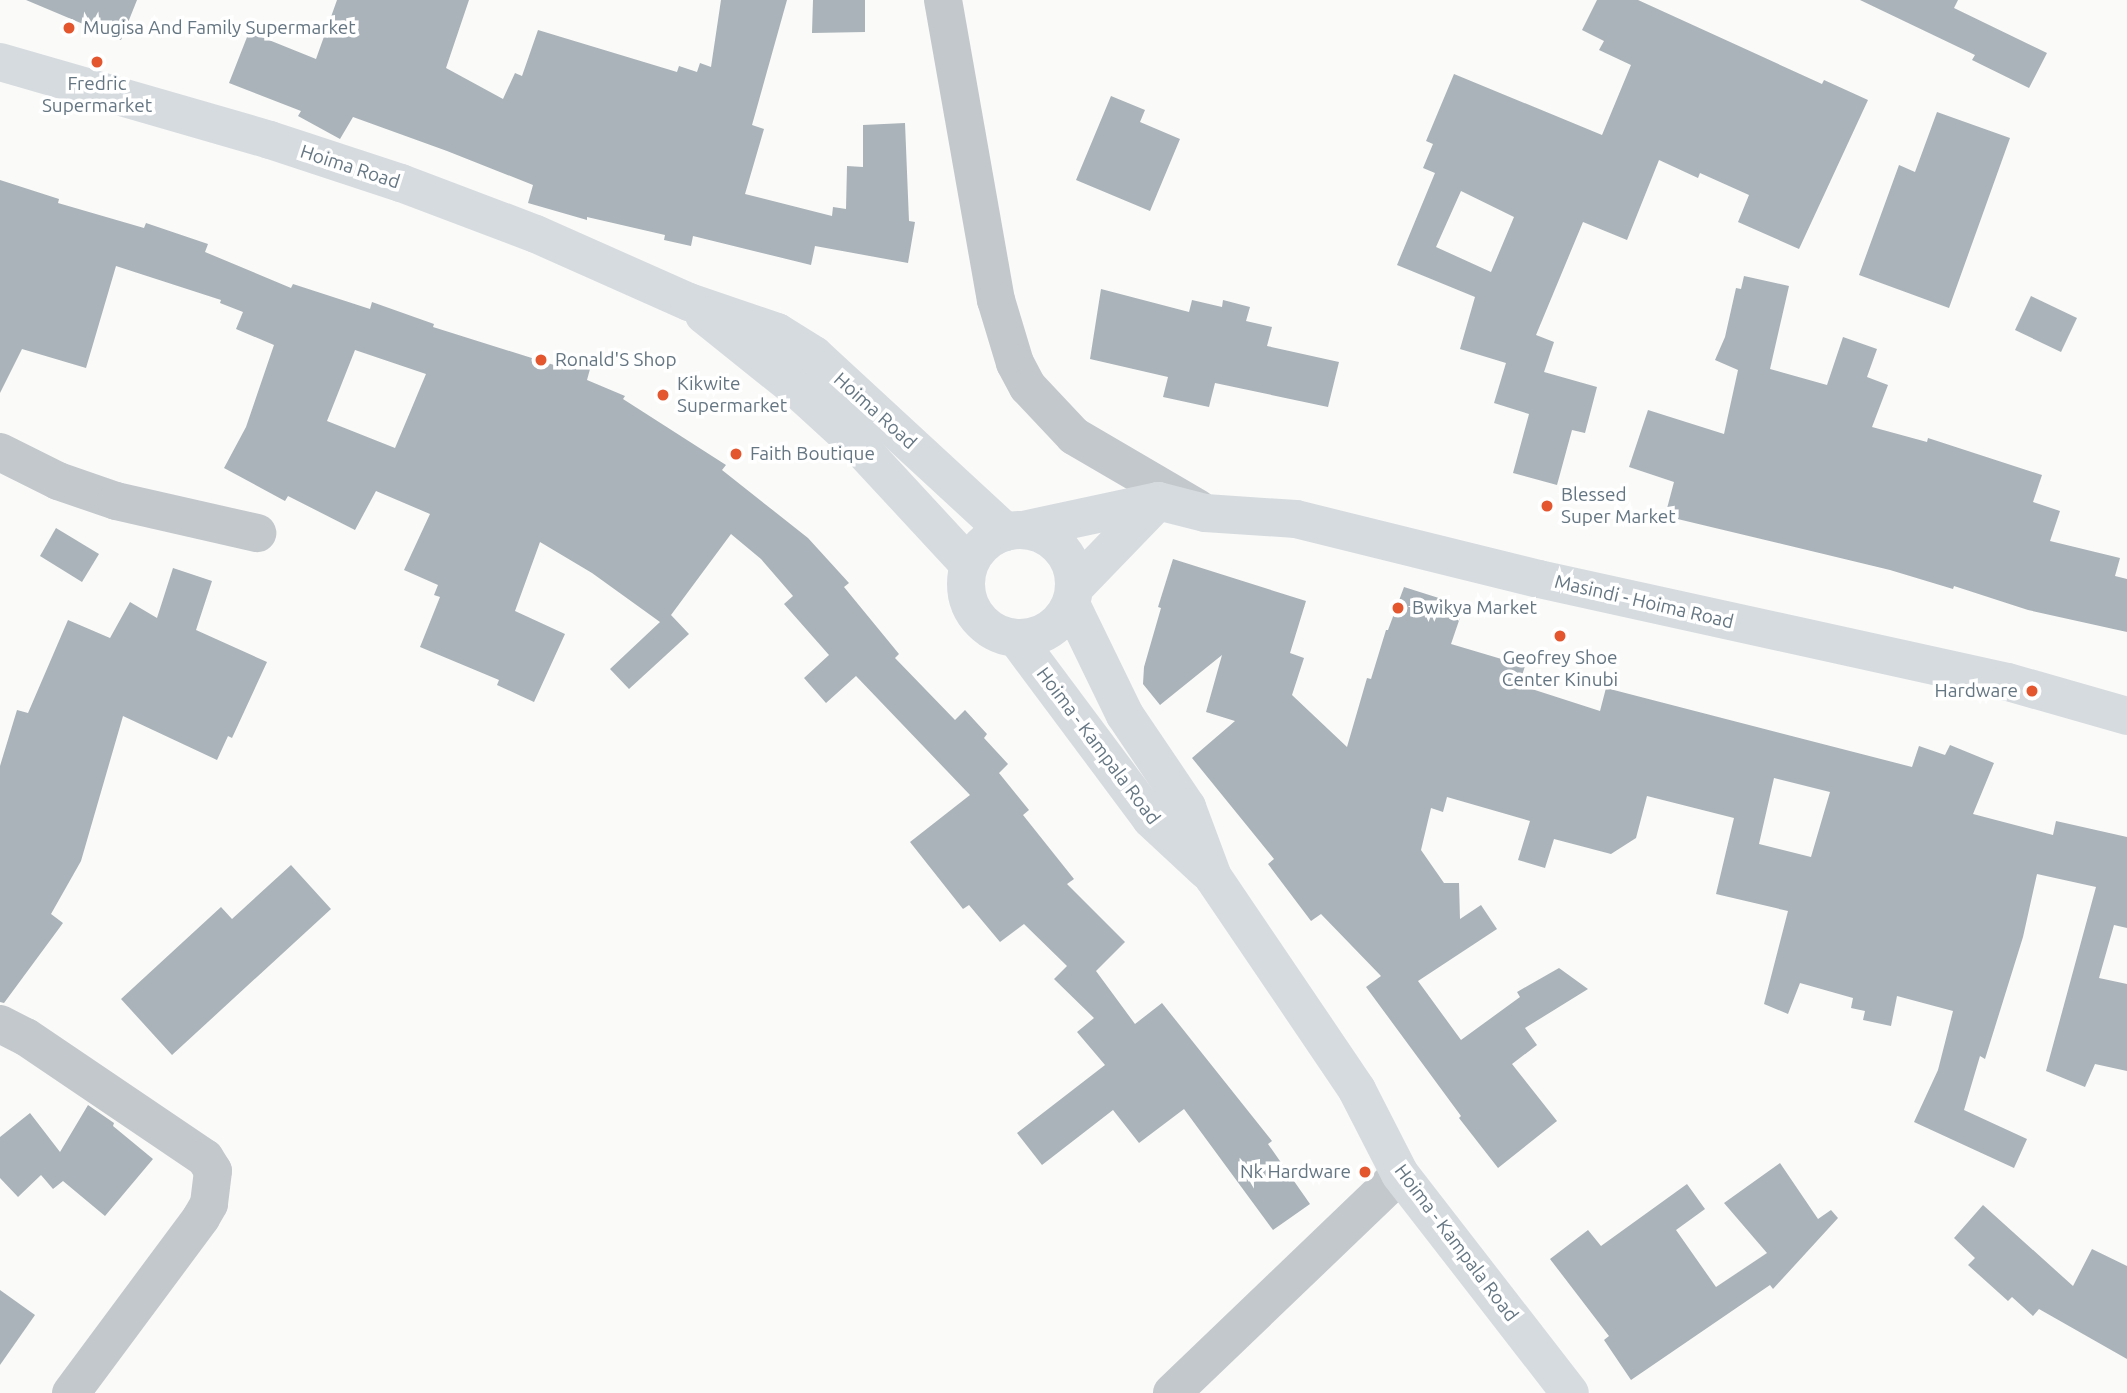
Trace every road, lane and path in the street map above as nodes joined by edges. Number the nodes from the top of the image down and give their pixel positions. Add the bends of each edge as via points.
1 (943, 0) edge
2 (0, 62) edge
3 (689, 302) junction
4 (0, 452) edge
5 (1158, 501) junction
6 (1205, 513) junction
7 (1014, 531) junction
8 (257, 533) dead end
9 (969, 565) junction
10 (1072, 596) junction
11 (1017, 639) junction
12 (2127, 716) edge
13 (1213, 877) junction
14 (0, 1024) edge
15 (1400, 1174) junction
16 (71, 1393) edge
17 (1172, 1393) edge
18 (1570, 1393) edge

1 - 6 street via 996,300 1015,363 1028,387 1074,436
2 - 3 main road, Hoima Road via 401,183 536,234
3 - 7 main road, Hoima Road via 777,332 814,355
3 - 9 main road, Hoima Road via 858,444
4 - 8 street via 58,481 116,501
5 - 6 main road, Masindi - Hoima Road
5 - 7 main road, Masindi - Hoima Road
5 - 10 main road
6 - 12 main road, Masindi - Hoima Road via 1297,519 1539,579 2008,682
7 - 9 main road via 991,538
7 - 10 main road via 1040,534 1055,542 1073,571
9 - 11 main road via 966,590 974,614 1000,635
10 - 11 main road via 1062,619 1049,630
10 - 13 main road, Hoima - Kampala Road via 1125,715 1187,807
11 - 13 main road, Hoima - Kampala Road via 1151,819
13 - 15 main road, Hoima - Kampala Road via 1357,1090
14 - 16 street via 205,1158 213,1171 209,1204 201,1218
15 - 17 street
15 - 18 main road, Hoima - Kampala Road

